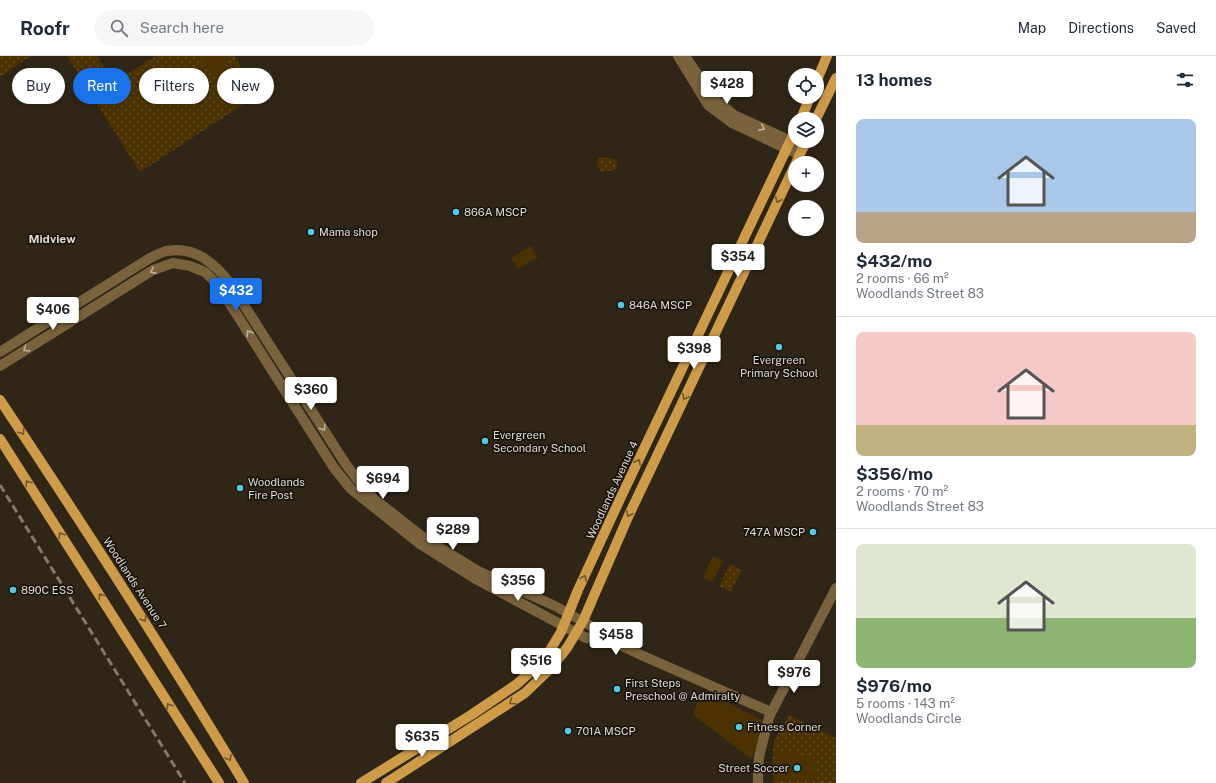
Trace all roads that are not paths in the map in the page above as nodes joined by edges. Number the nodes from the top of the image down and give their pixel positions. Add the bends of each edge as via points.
1 (678, 56) edge
2 (685, 56) edge
3 (827, 56) edge
4 (822, 68) edge
5 (836, 78) edge
6 (819, 112) edge
7 (788, 139) edge
8 (788, 139) edge
9 (788, 146) edge
10 (800, 154) edge
11 (0, 352) edge
12 (0, 366) edge
13 (0, 400) edge
14 (0, 439) edge
15 (836, 588) edge
16 (568, 614) junction
17 (583, 622) junction
18 (564, 625) junction
19 (576, 633) junction
20 (601, 636) junction
21 (771, 712) junction
22 (219, 783) edge
23 (244, 783) edge
24 (361, 783) edge
25 (386, 783) edge
26 (758, 783) edge

1 - 7 street via 708,105 732,123
2 -> 8 street via 714,98 734,115
3 - 4 main road
5 - 6 main road
16 -> 9 main road, Woodlands Avenue 4
10 -> 17 main road via 628,517
11 -> 16 street via 144,262 166,251 182,250 201,256 217,267 230,283 345,462 373,498 424,538 478,571
18 -> 12 street via 480,581 420,544 351,489 334,468 218,285 205,272 173,263 153,270
13 -> 23 main road, Woodlands Avenue 7 via 123,586
22 -> 14 main road
15 - 21 street
16 - 17 street
16 - 18 main road, Woodlands Avenue 4
17 - 19 main road
17 - 20 street
18 - 19 street
18 - 24 main road, Woodlands Avenue 4 via 547,655 517,684
19 - 20 street via 586,638
19 -> 25 main road via 549,670 525,693
20 - 21 street
21 - 26 street via 759,757

